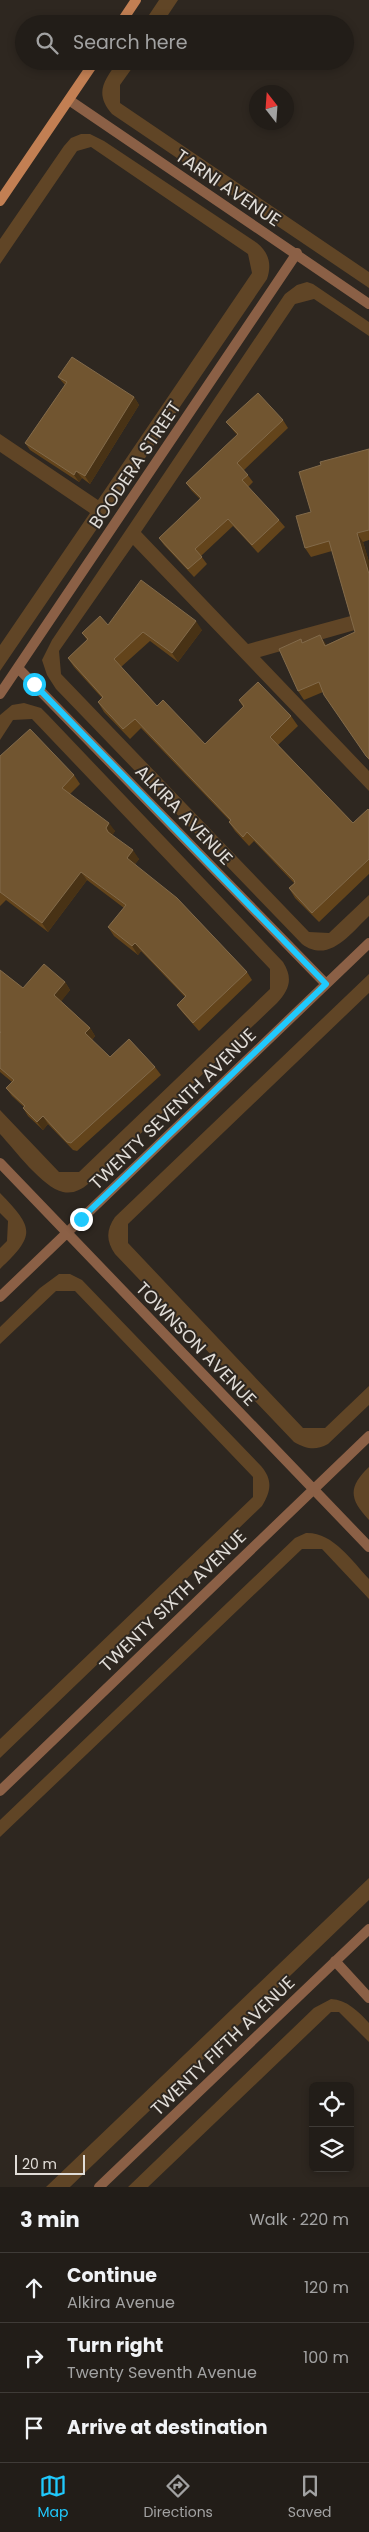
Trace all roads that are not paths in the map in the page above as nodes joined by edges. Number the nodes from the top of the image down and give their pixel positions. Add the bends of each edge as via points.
1 (136, 0) edge
2 (126, 15) edge
3 (89, 70) edge
4 (69, 100) junction
5 (0, 201) edge
6 (296, 253) junction
7 (369, 304) edge
8 (18, 668) junction
9 (0, 694) edge
10 (369, 943) edge
11 (326, 984) junction
12 (0, 1163) edge
13 (67, 1233) junction
14 (0, 1297) edge
15 (369, 1436) edge
16 (313, 1489) junction
17 (369, 1547) edge
18 (0, 1791) edge
19 (369, 1928) edge
20 (335, 1961) junction
21 (369, 1998) edge
22 (99, 2187) edge

1 - 2 street
3 - 4 street
4 - 5 street
4 - 6 street, TARNI AVENUE
6 - 7 street, TARNI AVENUE
6 - 8 street, BOODERA STREET
8 - 9 street, BOODERA STREET
8 - 11 street, ALKIRA AVENUE
10 - 11 street, TWENTY SEVENTH AVENUE
11 - 13 street, TWENTY SEVENTH AVENUE
12 - 13 street, TOWNSON AVENUE
13 - 14 street, TWENTY SEVENTH AVENUE
13 - 16 street, TOWNSON AVENUE
15 - 16 street, TWENTY SIXTH AVENUE
16 - 17 street, TOWNSON AVENUE
16 - 18 street, TWENTY SIXTH AVENUE
19 - 20 street, TWENTY FIFTH AVENUE
20 - 21 street
20 - 22 street, TWENTY FIFTH AVENUE

